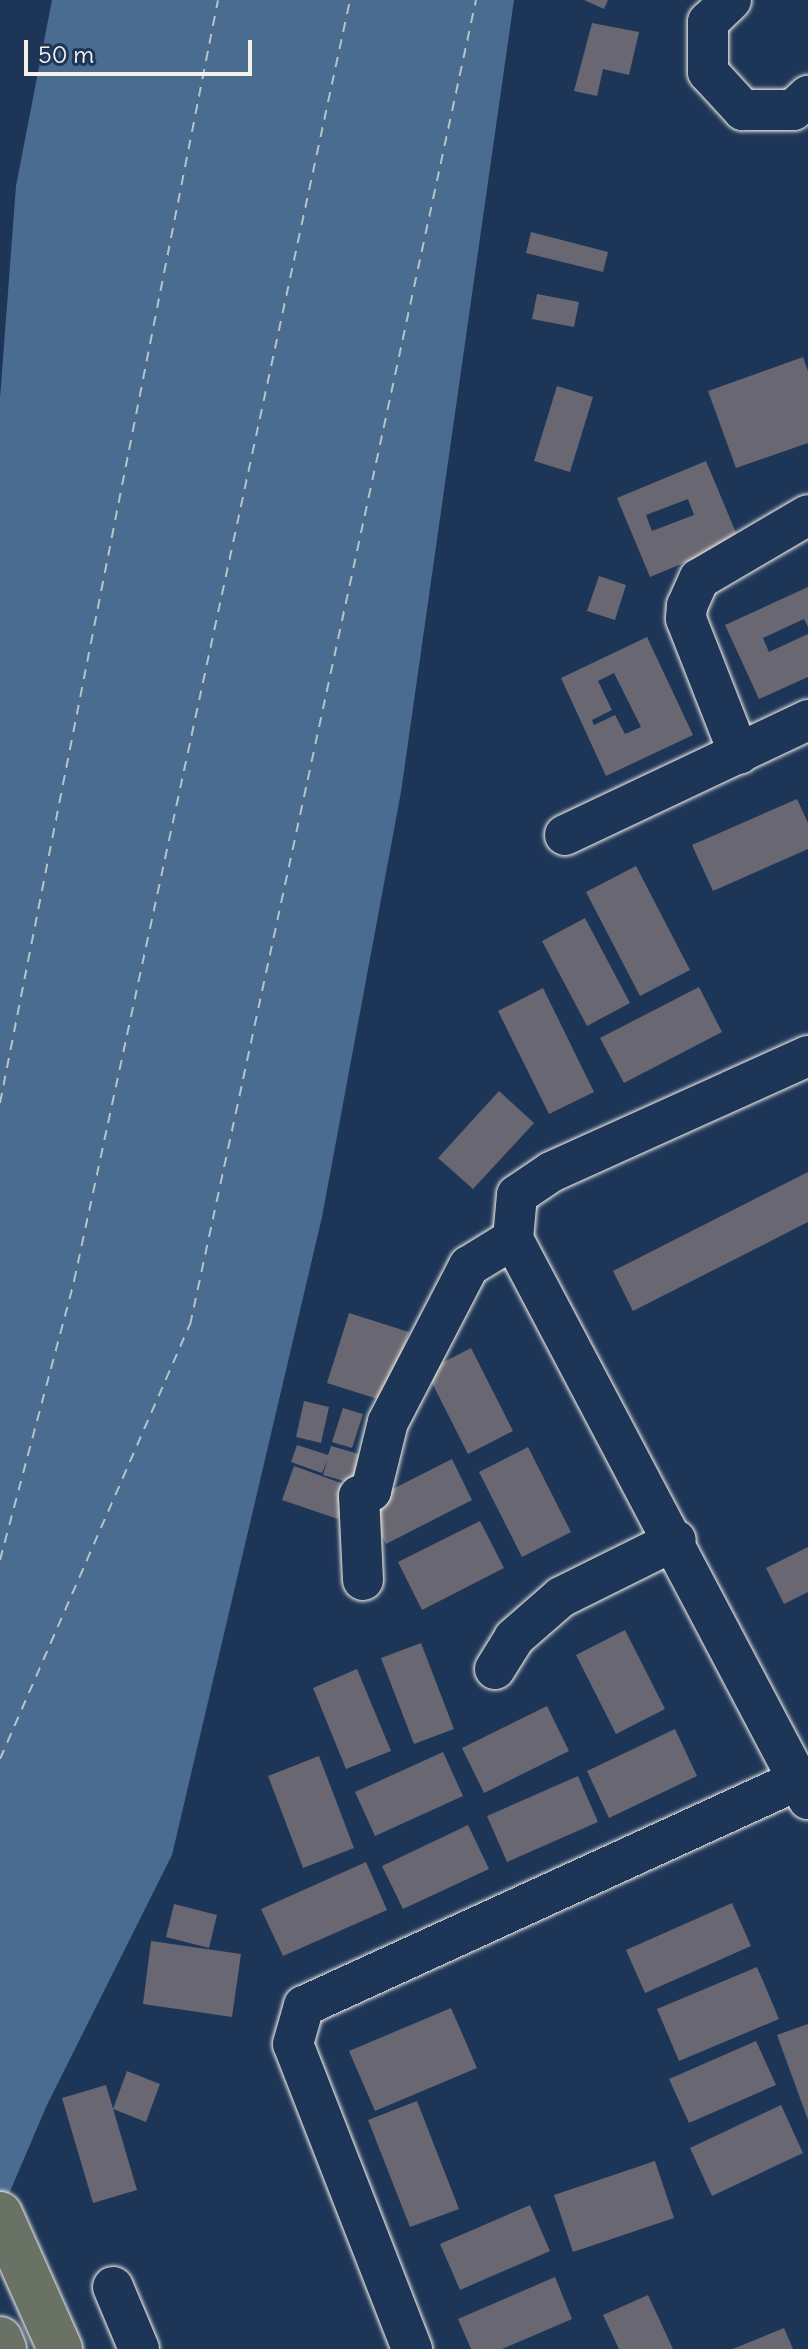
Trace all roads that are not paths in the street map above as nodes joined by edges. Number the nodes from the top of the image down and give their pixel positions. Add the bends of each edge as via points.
1 (731, 0) edge
2 (808, 96) edge
3 (808, 515) edge
4 (808, 720) edge
5 (739, 754) junction
6 (565, 835) dead end
7 (808, 1056) edge
8 (513, 1239) junction
9 (676, 1540) junction
10 (363, 1580) dead end
11 (495, 1669) dead end
12 (803, 1790) edge
13 (0, 2214) edge
14 (113, 2287) dead end
15 (52, 2332) edge
16 (0, 2339) edge
17 (4, 2349) edge
18 (139, 2349) edge
19 (412, 2349) edge

1 - 2 street via 708,22 708,72 743,110 793,110
3 - 5 street via 699,579 687,606 686,619
4 - 5 street
5 - 6 street
7 - 8 street via 551,1172 517,1195
8 - 9 street
8 - 10 street via 469,1266 388,1422 371,1491 359,1496
9 - 11 street via 561,1597 514,1638
9 - 12 street
12 - 19 street via 304,2006 293,2044
13 - 15 main road
14 - 18 street
16 - 17 main road

